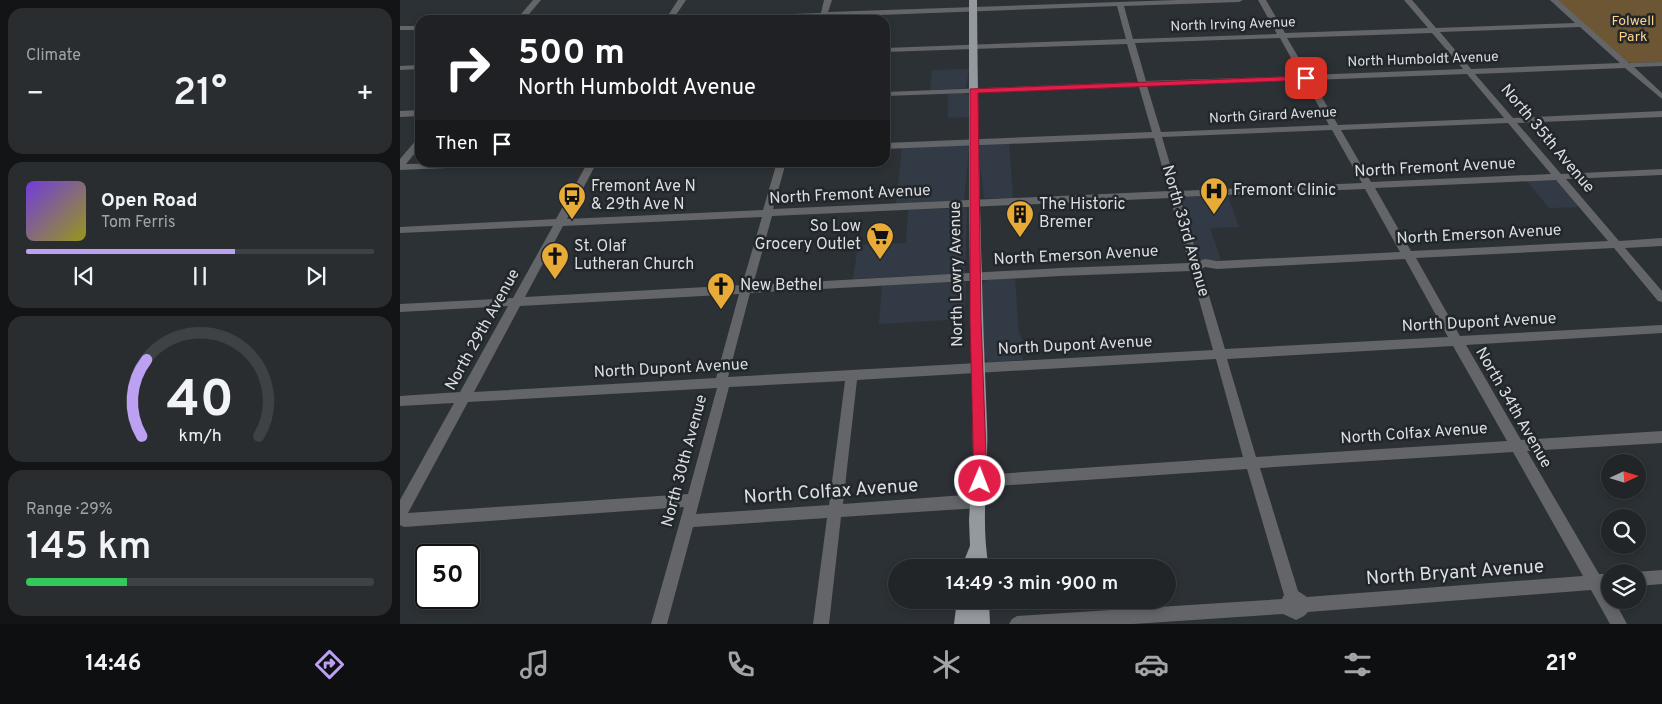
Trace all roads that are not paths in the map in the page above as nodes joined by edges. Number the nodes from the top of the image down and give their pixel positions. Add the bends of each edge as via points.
1 (537, 0) edge
2 (682, 0) edge
3 (828, 0) edge
4 (1239, 0) edge
5 (1262, 0) edge
6 (1408, 0) edge
7 (1554, 0) edge
8 (1119, 3) edge
9 (973, 4) edge
10 (524, 15) edge
11 (674, 15) edge
12 (824, 15) edge
13 (846, 15) edge
14 (1581, 25) junction
15 (400, 28) edge
16 (415, 28) edge
17 (1434, 30) junction
18 (1282, 36) junction
19 (1130, 42) junction
20 (973, 47) junction
21 (890, 50) edge
22 (1662, 64) edge
23 (1627, 66) junction
24 (400, 68) edge
25 (415, 68) edge
26 (1469, 72) junction
27 (1306, 78) junction
28 (1143, 85) junction
29 (973, 91) junction
30 (890, 94) edge
31 (1662, 97) edge
32 (415, 113) edge
33 (400, 114) edge
34 (1662, 114) edge
35 (1510, 120) junction
36 (1334, 128) junction
37 (1157, 135) junction
38 (973, 142) junction
39 (890, 146) edge
40 (415, 147) edge
41 (415, 165) edge
42 (400, 166) edge
43 (590, 167) edge
44 (781, 167) edge
45 (1662, 172) edge
46 (1559, 177) junction
47 (1367, 186) junction
48 (1174, 194) junction
49 (975, 204) junction
50 (768, 214) junction
51 (560, 222) junction
52 (400, 230) edge
53 (1662, 242) edge
54 (1617, 244) junction
55 (1408, 256) junction
56 (1217, 265) joint
57 (1194, 267) junction
58 (975, 276) junction
59 (746, 289) junction
60 (1662, 298) edge
61 (516, 302) junction
62 (400, 308) edge
63 (1662, 329) edge
64 (1456, 340) junction
65 (1220, 354) junction
66 (976, 367) junction
67 (852, 375) junction
68 (723, 382) junction
69 (464, 398) junction
70 (400, 402) edge
71 (1662, 436) edge
72 (1516, 446) junction
73 (1252, 463) junction
74 (980, 481) junction
75 (693, 500) junction
76 (978, 501) junction
77 (835, 510) junction
78 (401, 517) edge
79 (687, 521) junction
80 (976, 548) junction
81 (972, 559) edge
82 (979, 559) edge
83 (1662, 577) edge
84 (1646, 578) edge
85 (1601, 579) edge
86 (1601, 582) edge
87 (964, 609) edge
88 (981, 609) edge
89 (1296, 609) edge
90 (1613, 609) edge
91 (659, 624) edge
92 (821, 624) edge
93 (963, 624) edge
94 (981, 624) edge
95 (1017, 624) edge
96 (1619, 624) edge

1 - 10 street
2 - 11 street
3 - 12 street
4 - 8 street
5 - 18 street, North 34th Avenue
6 - 17 street, North 35th Avenue
7 - 14 street
8 - 9 street
8 - 19 street, North 33rd Avenue
9 - 13 street
9 - 20 main road, North Lowry Avenue
14 - 17 street, North Irving Avenue
14 - 23 street
15 - 16 street
17 - 18 street, North Irving Avenue
17 - 26 street, North 35th Avenue
18 - 19 street, North Irving Avenue
18 - 27 street, North 34th Avenue
19 - 20 street, North Irving Avenue
19 - 28 street, North 33rd Avenue
20 - 21 street, North Irving Avenue
20 - 29 main road, North Lowry Avenue
22 - 23 street, North Humboldt Avenue
23 - 26 street, North Humboldt Avenue
23 - 31 street
24 - 25 street
26 - 27 street, North Humboldt Avenue
26 - 35 street, North 35th Avenue
27 - 28 street, North Humboldt Avenue
27 - 36 street, North 34th Avenue
28 - 29 street, North Humboldt Avenue
28 - 37 street, North 33rd Avenue
29 - 30 street, North Humboldt Avenue
29 - 38 main road, North Lowry Avenue
32 - 33 street
34 - 35 street, North Girard Avenue
35 - 36 street, North Girard Avenue
35 - 46 street, North 35th Avenue
36 - 37 street, North Girard Avenue
36 - 47 street, North 34th Avenue
37 - 38 street, North Girard Avenue
37 - 48 street, North 33rd Avenue
38 - 39 street, North Girard Avenue
38 - 49 main road, North Lowry Avenue
40 - 42 street
41 - 42 street
43 - 51 street, North 29th Avenue
44 - 50 street, North 30th Avenue
45 - 46 street, North Fremont Avenue
46 - 47 street, North Fremont Avenue
46 - 54 street, North 35th Avenue
47 - 48 street, North Fremont Avenue
47 - 55 street, North 34th Avenue
48 - 49 street, North Fremont Avenue
48 - 57 street, North 33rd Avenue
49 - 50 street, North Fremont Avenue
49 - 58 main road, North Lowry Avenue
50 - 51 street, North Fremont Avenue
50 - 59 street, North 30th Avenue
51 - 52 street, North Fremont Avenue
51 - 61 street, North 29th Avenue
53 - 54 street, North Emerson Avenue
54 - 55 street, North Emerson Avenue
54 - 60 street, North 35th Avenue
55 - 56 street, North Emerson Avenue
55 - 64 street, North 34th Avenue
56 - 57 street, North Emerson Avenue via 1205,263
57 - 58 street, North Emerson Avenue
57 - 65 street, North 33rd Avenue
58 - 59 street, North Emerson Avenue
58 - 66 main road, North Lowry Avenue
59 - 61 street, North Emerson Avenue
59 - 68 street, North 30th Avenue via 722,374
61 - 62 street, North Emerson Avenue
61 - 69 street, North 29th Avenue
63 - 64 street, North Dupont Avenue
64 - 65 street, North Dupont Avenue
64 - 72 street, North 34th Avenue
65 - 66 street, North Dupont Avenue
65 - 73 street, North 33rd Avenue
66 - 67 street, North Dupont Avenue
66 - 74 main road, North Lowry Avenue
67 - 68 street, North Dupont Avenue
67 - 77 street
68 - 69 street, North Dupont Avenue
68 - 75 street, North 30th Avenue
69 - 70 street, North Dupont Avenue
69 - 78 street, North 29th Avenue
71 - 72 street, North Colfax Avenue
72 - 73 street, North Colfax Avenue
72 - 85 street, North 34th Avenue
73 - 74 street, North Colfax Avenue
73 - 89 street, North 33rd Avenue
74 - 76 main road, North Lowry Avenue
75 - 78 street
75 - 79 street, North 30th Avenue
76 - 77 street, North Colfax Avenue
76 - 80 main road, North Lowry Avenue
77 - 79 street, North Colfax Avenue
77 - 92 street
79 - 91 street, North 30th Avenue
80 - 81 main road, North Lowry Avenue
80 - 82 main road, North Lowry Avenue
83 - 84 street
86 - 89 street, North Bryant Avenue
87 - 93 main road
88 - 94 main road
89 - 95 street, North Bryant Avenue
90 - 96 street, North 34th Avenue

